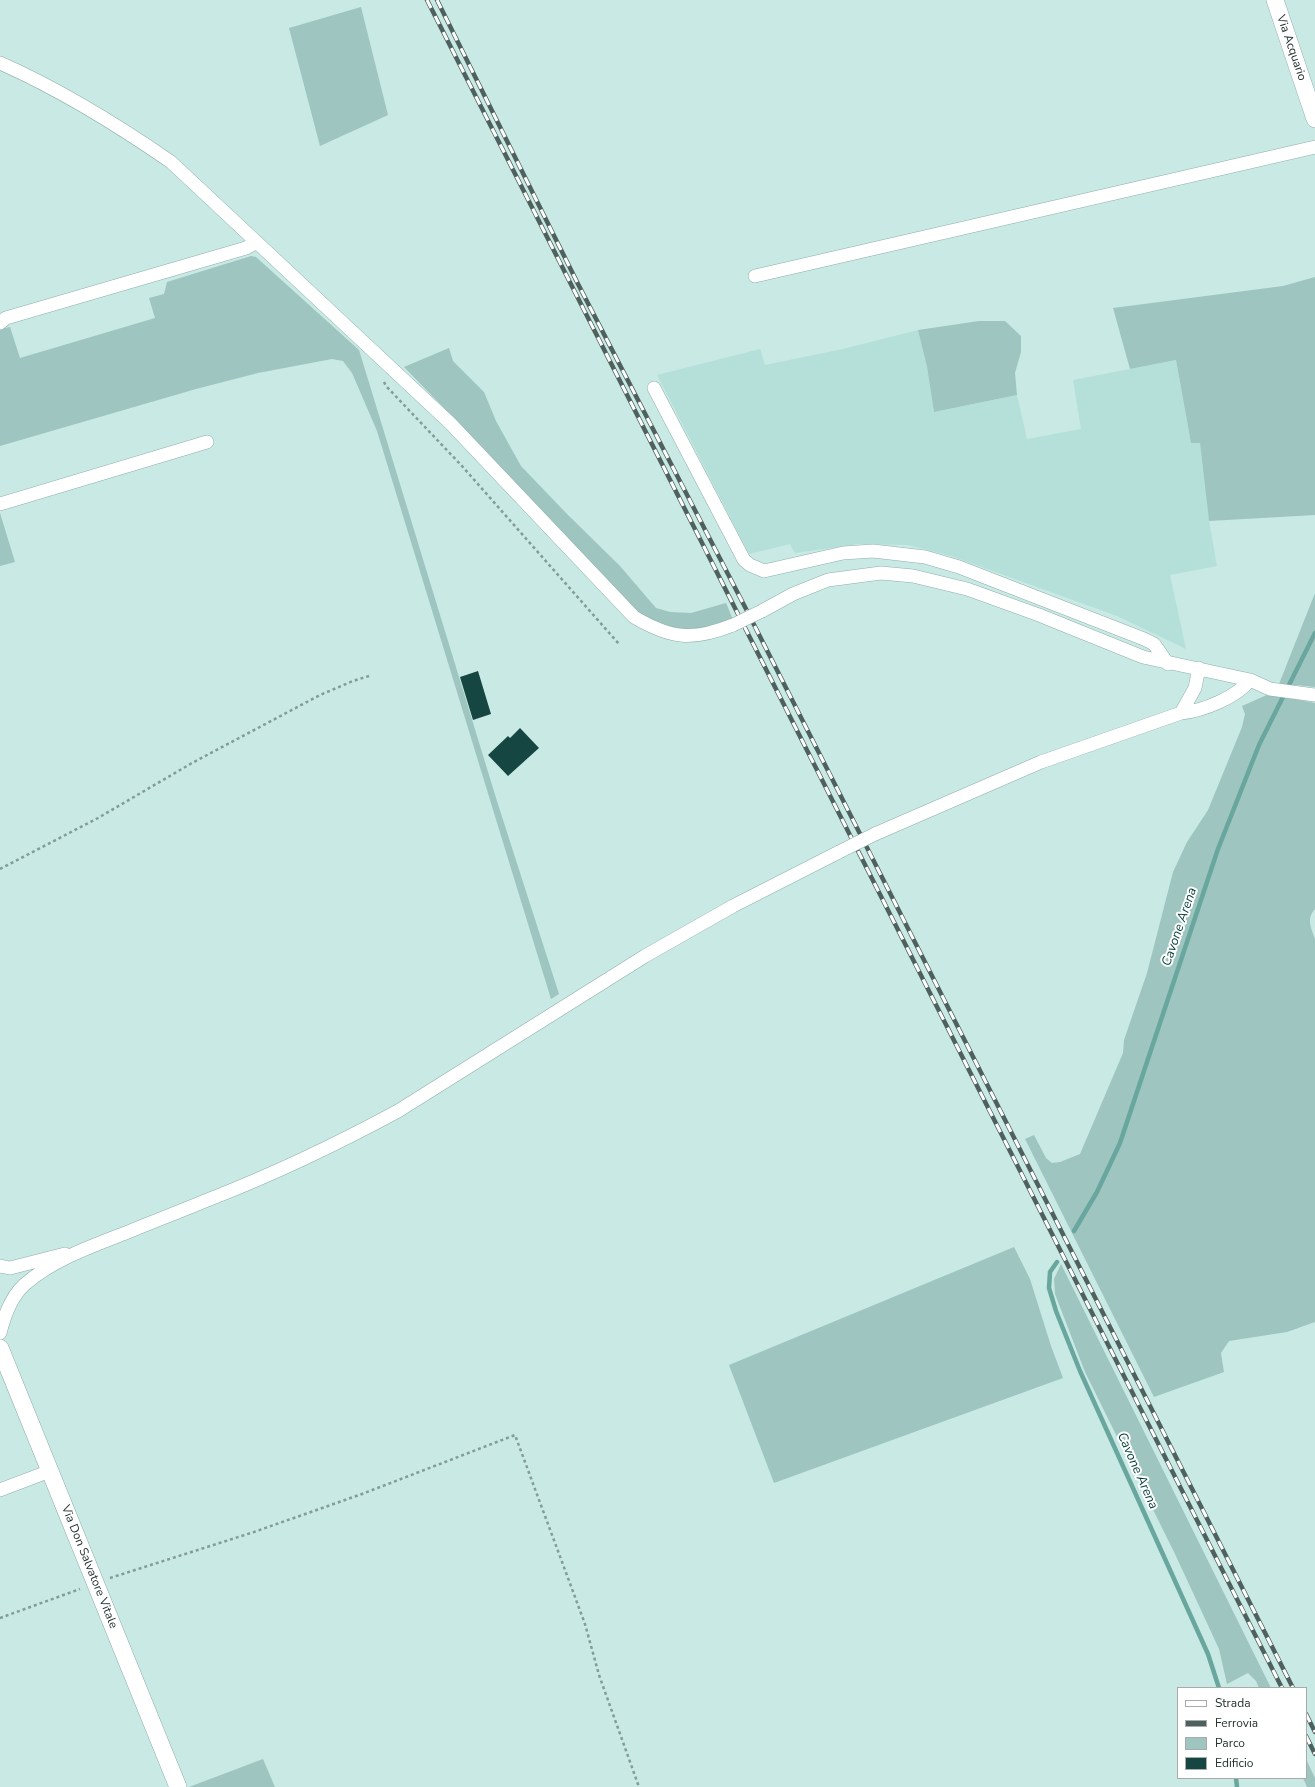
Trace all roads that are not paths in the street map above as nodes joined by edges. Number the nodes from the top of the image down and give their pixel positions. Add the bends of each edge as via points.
1 (1275, 0) edge
2 (0, 63) edge
3 (1315, 119) edge
4 (1315, 147) edge
5 (257, 242) junction
6 (755, 276) dead end
7 (0, 323) edge
8 (654, 388) dead end
9 (207, 442) dead end
10 (0, 504) edge
11 (1168, 664) junction
12 (1199, 668) junction
13 (1250, 680) junction
14 (1315, 695) edge
15 (1181, 713) junction
16 (86, 1248) junction
17 (3, 1269) edge
18 (6, 1301) edge
19 (0, 1333) edge
20 (0, 1348) edge
21 (50, 1471) junction
22 (0, 1490) edge
23 (178, 1787) edge

1 - 3 street, Via Acquario
2 - 5 street via 73,98 165,158
4 - 6 street
5 - 7 street via 246,248 6,318
5 - 11 street, bridge via 450,423 634,617 653,629 683,636 701,635 733,625 793,594 828,580 881,574 913,576 967,590 1039,615 1143,657
8 - 11 street via 744,560 750,566 764,571 843,553 873,551 925,557 959,567 1144,639 1154,644
9 - 10 street
11 - 12 street
12 - 13 street
12 - 15 street via 1195,688
13 - 14 street via 1270,688
13 - 15 street via 1244,688 1233,695 1200,709
15 - 16 street, bridge via 1040,762 875,834 733,906 645,956 372,1126 251,1183
16 - 17 street
16 - 18 street via 43,1271
18 - 19 street
20 - 21 street, Via Don Salvatore Vitale
21 - 22 street
21 - 23 street, Via Don Salvatore Vitale

